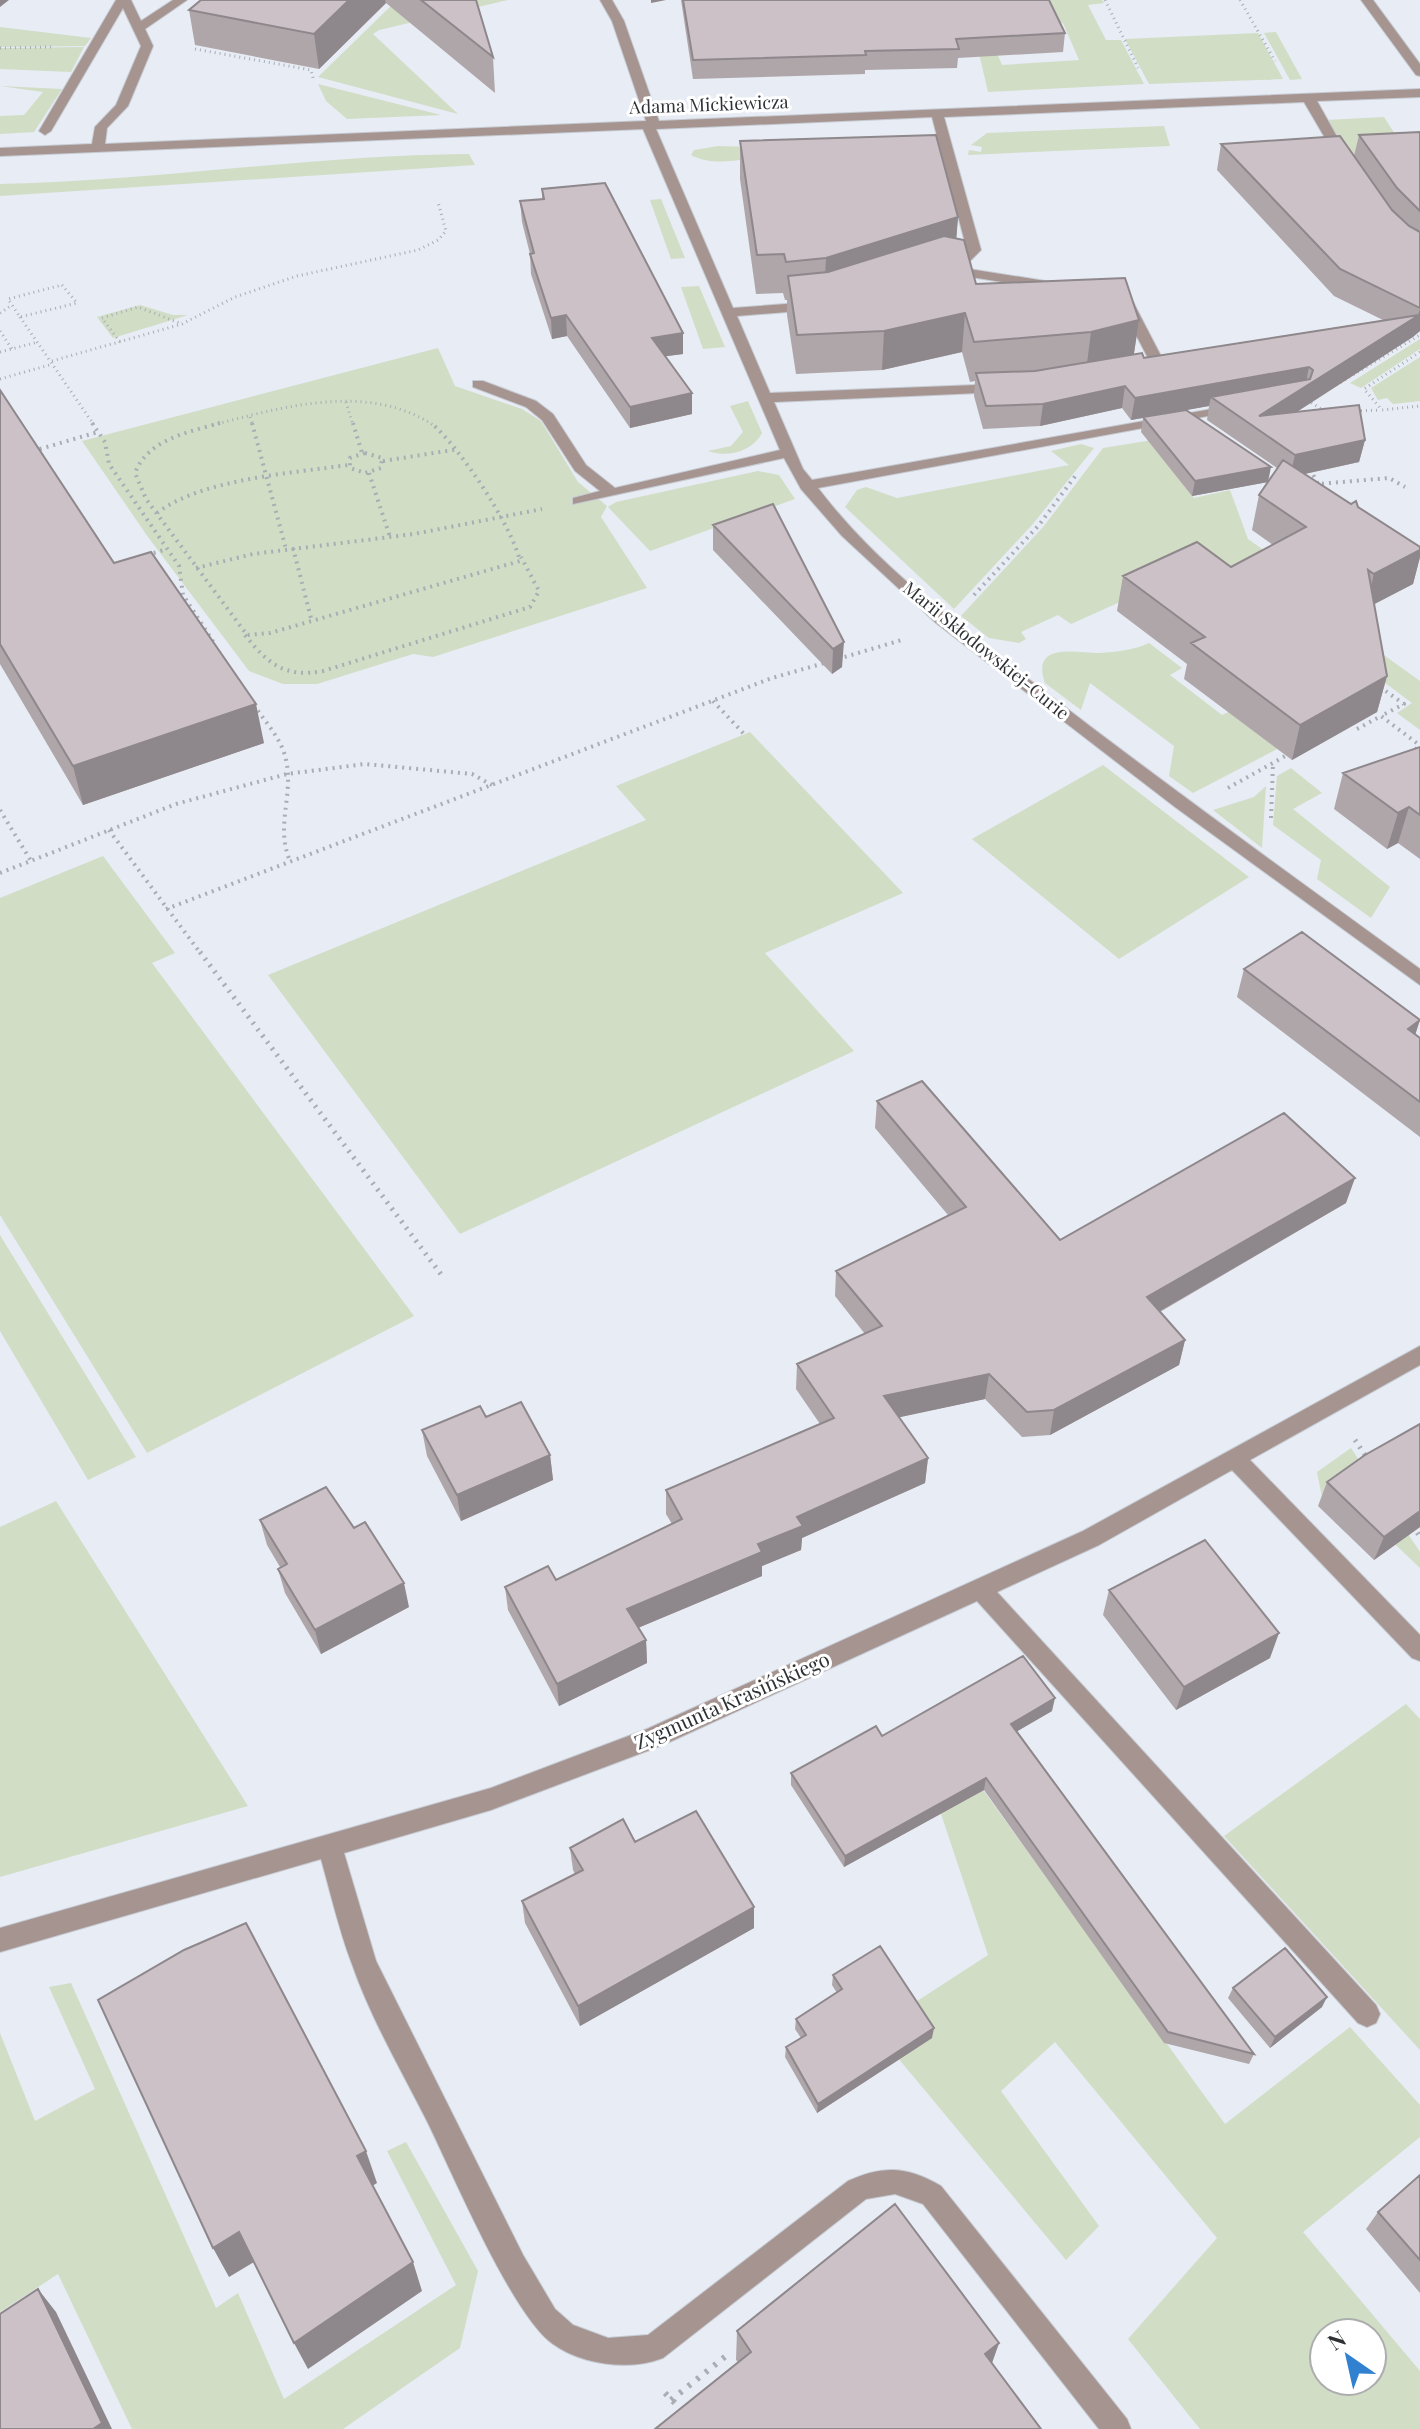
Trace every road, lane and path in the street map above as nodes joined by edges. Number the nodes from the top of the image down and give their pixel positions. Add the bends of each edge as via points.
1 (124, 0) edge
2 (181, 0) edge
3 (606, 0) edge
4 (1105, 0) edge
5 (1240, 0) edge
6 (1367, 0) edge
7 (139, 28) junction
8 (199, 38) edge
9 (189, 47) edge
10 (195, 49) edge
11 (1280, 70) dead end
12 (1420, 72) edge
13 (1142, 77) dead end
14 (313, 78) dead end
15 (1420, 93) edge
16 (1308, 97) junction
17 (937, 113) junction
18 (651, 125) junction
19 (45, 131) dead end
20 (98, 148) junction
21 (0, 152) edge
22 (1351, 170) edge
23 (438, 202) dead end
24 (946, 269) junction
25 (930, 273) edge
26 (1068, 288) edge
27 (1113, 296) edge
28 (826, 304) edge
29 (12, 305) junction
30 (730, 312) junction
31 (0, 313) edge
32 (20, 317) junction
33 (182, 324) junction
34 (0, 331) edge
35 (1420, 335) edge
36 (38, 342) junction
37 (120, 342) junction
38 (12, 349) junction
39 (0, 352) edge
40 (1420, 352) edge
41 (52, 362) junction
42 (1121, 372) edge
43 (0, 379) edge
44 (478, 384) dead end
45 (1016, 387) edge
46 (1324, 388) edge
47 (1312, 392) edge
48 (766, 398) junction
49 (346, 402) junction
50 (1258, 403) edge
51 (1420, 406) edge
52 (1382, 410) junction
53 (1339, 411) edge
54 (1354, 411) edge
55 (1187, 416) junction
56 (250, 417) junction
57 (1110, 430) junction
58 (98, 432) junction
59 (1210, 432) edge
60 (30, 438) edge
61 (459, 449) junction
62 (37, 450) junction
63 (25, 453) edge
64 (362, 453) junction
65 (788, 453) junction
66 (383, 461) junction
67 (348, 465) junction
68 (1310, 469) edge
69 (369, 473) junction
70 (268, 478) junction
71 (806, 486) junction
72 (1405, 487) dead end
73 (612, 493) junction
74 (578, 501) joint
75 (157, 514) junction
76 (498, 518) junction
77 (390, 537) junction
78 (293, 548) junction
79 (167, 549) junction
80 (286, 549) junction
81 (140, 557) edge
82 (521, 557) junction
83 (196, 568) junction
84 (971, 599) dead end
85 (312, 622) junction
86 (242, 631) junction
87 (917, 635) dead end
88 (223, 658) edge
89 (1369, 679) edge
90 (248, 696) edge
91 (713, 701) junction
92 (1381, 716) junction
93 (1357, 729) edge
94 (745, 735) dead end
95 (1419, 744) edge
96 (1298, 750) edge
97 (1411, 765) edge
98 (287, 774) junction
99 (492, 785) junction
100 (1188, 809) junction
101 (0, 810) edge
102 (109, 830) junction
103 (31, 861) junction
104 (290, 861) junction
105 (0, 873) edge
106 (166, 909) junction
107 (1420, 978) edge
108 (443, 1277) dead end
109 (1420, 1355) edge
110 (1352, 1436) dead end
111 (1235, 1459) junction
112 (1369, 1461) edge
113 (1412, 1524) edge
114 (1420, 1537) edge
115 (981, 1590) junction
116 (1420, 1651) edge
117 (330, 1847) junction
118 (0, 1940) edge
119 (1367, 2014) dead end
120 (731, 2352) dead end
121 (654, 2386) dead end
122 (671, 2400) junction
123 (690, 2419) edge
124 (1117, 2429) edge

1 - 7 street
1 - 19 street
2 - 7 street
3 - 18 street, Marii Skłodowskiej-Curie via 618,21
4 - 13 path
5 - 11 path
6 - 12 street
7 - 20 street via 146,49 122,106 101,127
8 - 9 path
10 - 14 path via 311,70
15 - 16 street, Adama Mickiewicza
16 - 17 street, Adama Mickiewicza
16 - 22 street
17 - 18 street, Adama Mickiewicza
17 - 24 street via 974,250 963,263
18 - 20 street, Adama Mickiewicza
18 - 30 street, Marii Skłodowskiej-Curie via 662,165
20 - 21 street, Adama Mickiewicza
23 - 33 path via 446,231 425,247 277,282
24 - 25 street
24 - 26 street
27 - 42 street via 1131,307 1154,356 1143,366
28 - 30 street
29 - 31 path
29 - 32 path
29 - 32 path via 8,299 62,285 77,303
30 - 48 street, Marii Skłodowskiej-Curie
32 - 36 path
33 - 37 path
33 - 37 path via 138,307 102,318
34 - 38 path
35 - 46 path via 1348,381
36 - 38 path
36 - 41 path
37 - 41 path
38 - 39 path
40 - 52 path via 1364,389
41 - 43 path
41 - 58 path
44 - 73 street via 531,404 548,417 580,468
45 - 48 street
47 - 53 path via 1300,395 1325,412
48 - 65 street, Marii Skłodowskiej-Curie
49 - 56 path via 312,403
49 - 61 path via 406,410 442,430
49 - 64 path
50 - 55 street
51 - 52 path
52 - 54 path
55 - 57 street
55 - 59 street
56 - 70 path
56 - 75 path via 168,440 144,454 135,473 137,484
57 - 71 street
57 - 84 path via 1039,525
58 - 62 path
58 - 79 path via 109,464
60 - 62 path
61 - 66 path
61 - 76 path
62 - 63 path
64 - 66 path via 376,454
64 - 67 path via 350,458
65 - 71 street, Marii Skłodowskiej-Curie
65 - 73 street
66 - 69 path via 381,468
67 - 69 path
67 - 70 path
68 - 72 path via 1318,484 1389,478
69 - 77 path
70 - 75 path via 169,503
70 - 80 path
71 - 100 street, Marii Skłodowskiej-Curie via 926,606
73 - 74 street
74 - 76 path
75 - 83 path
76 - 77 path
76 - 82 path
77 - 78 path
78 - 80 path
78 - 85 path
79 - 81 path
79 - 88 path via 181,571 183,595
80 - 83 path
82 - 85 path via 510,566
82 - 86 path via 539,591 530,607 323,671 297,676 280,671
83 - 86 path
85 - 86 path via 258,636
87 - 91 path
89 - 92 path via 1404,704
90 - 98 path via 281,746
91 - 94 path
91 - 99 path
92 - 93 path
92 - 95 path
95 - 97 path
96 - 100 path
98 - 99 path via 365,764 472,774
98 - 102 path via 207,794
98 - 104 path via 280,819
99 - 104 path
100 - 107 street, Marii Skłodowskiej-Curie
101 - 103 path
102 - 103 path
102 - 106 path
103 - 105 path
104 - 106 path
106 - 108 path
109 - 111 street, Zygmunta Krasińskiego
110 - 112 path
111 - 115 street, Zygmunta Krasińskiego via 1091,1538
111 - 116 street
113 - 114 path
115 - 117 street, Zygmunta Krasińskiego via 592,1761 491,1799
115 - 119 street
117 - 118 street, Zygmunta Krasińskiego
117 - 124 street via 364,1964 513,2265 545,2319 564,2336 608,2352 653,2348 857,2190 888,2179 905,2180 932,2195
120 - 122 path
121 - 122 path
122 - 123 path

